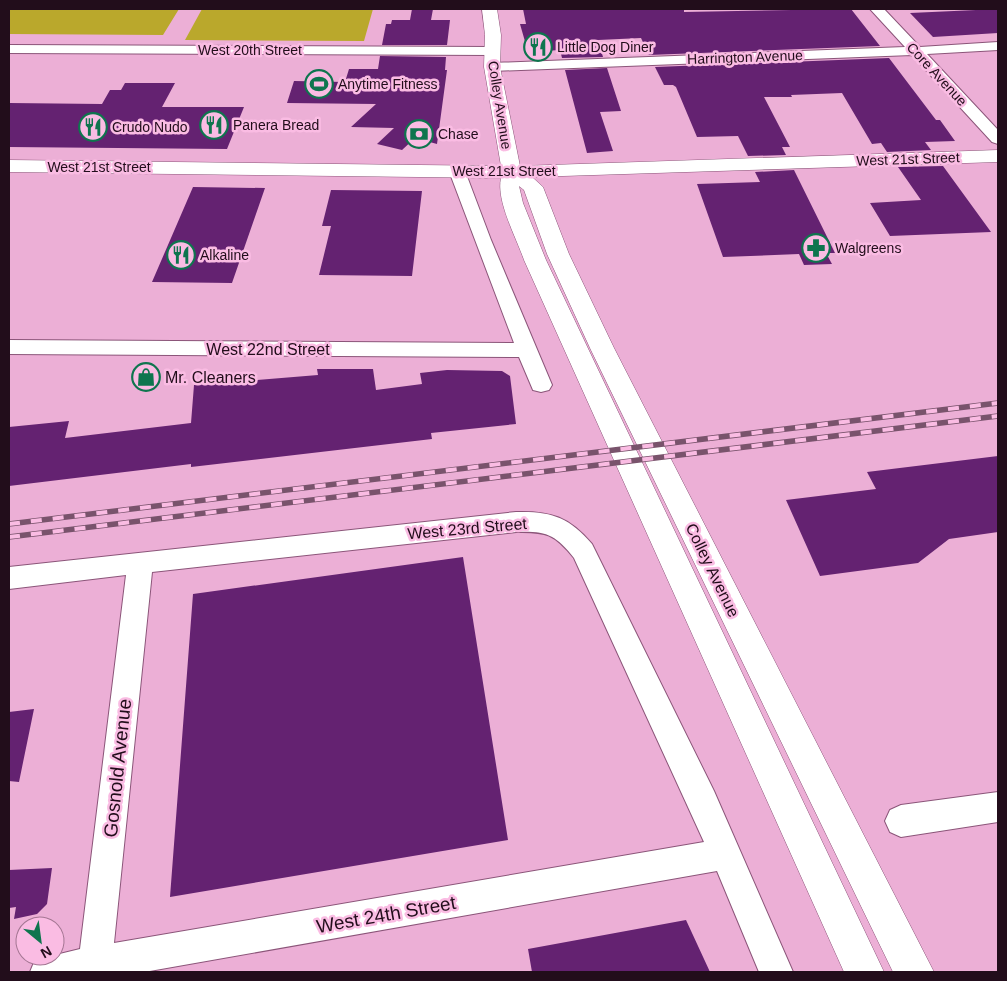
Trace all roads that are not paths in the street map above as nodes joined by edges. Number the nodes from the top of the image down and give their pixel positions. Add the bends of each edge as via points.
1 (489, 9) edge
2 (877, 9) edge
3 (998, 46) edge
4 (9, 49) edge
5 (915, 51) junction
6 (492, 59) junction
7 (998, 139) edge
8 (998, 156) edge
9 (9, 166) edge
10 (457, 171) junction
11 (512, 172) junction
12 (9, 347) edge
13 (527, 350) junction
14 (541, 385) dead end
15 (140, 564) junction
16 (9, 578) edge
17 (998, 807) edge
18 (902, 821) dead end
19 (725, 854) junction
20 (95, 968) edge
21 (47, 972) edge
22 (776, 972) edge
23 (864, 972) edge
24 (914, 972) edge

1 - 6 main road, Colley Avenue
2 - 5 street, Core Avenue
3 - 5 street, Harrington Avenue
4 - 6 street, West 20th Street
5 - 6 street, Harrington Avenue
5 - 7 street, Core Avenue
6 - 11 main road, Colley Avenue
8 - 11 main road, West 21st Street
9 - 10 main road, West 21st Street
10 - 11 main road, West 21st Street
10 - 13 street
11 - 23 main road, Colley Avenue via 511,195 535,260
11 - 24 main road, Colley Avenue via 532,187 558,254 602,348
12 - 13 street, West 22nd Street
13 - 14 street
15 - 16 street, West 23rd Street
15 - 19 street, West 23rd Street via 481,525 539,522 556,526 571,536 583,552
15 - 20 street, Gosnold Avenue
17 - 18 street
19 - 20 street, West 24th Street
19 - 22 street, West 23rd Street
20 - 21 street, West 24th Street

